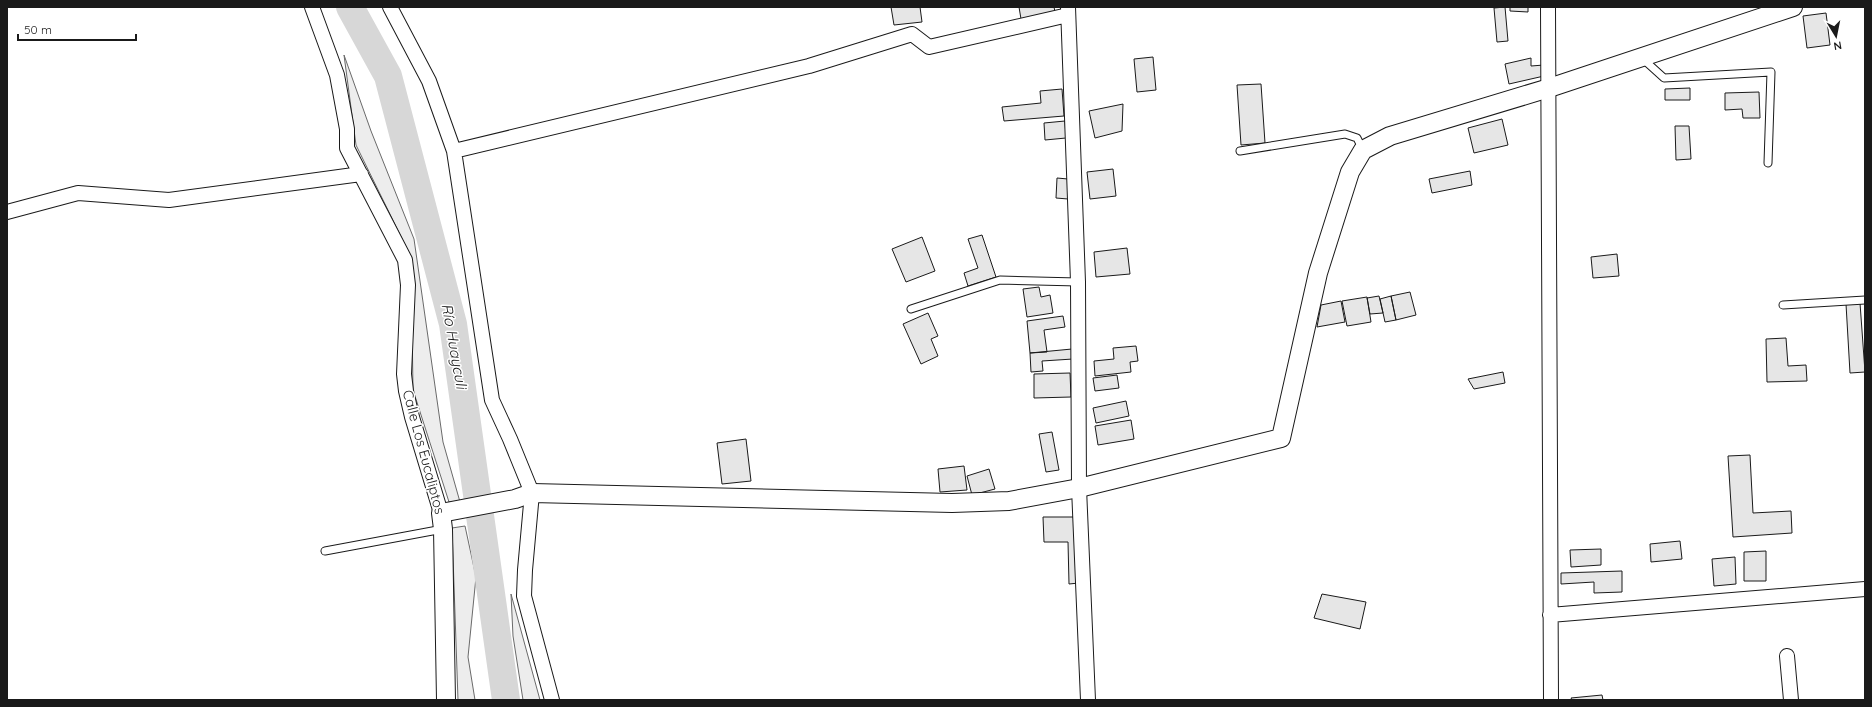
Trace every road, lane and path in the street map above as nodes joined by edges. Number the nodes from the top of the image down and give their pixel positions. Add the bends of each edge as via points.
1 (312, 7) edge
2 (390, 7) edge
3 (1548, 7) edge
4 (1793, 7) edge
5 (1068, 11) edge
6 (1642, 57) junction
7 (1549, 88) junction
8 (1363, 150) junction
9 (454, 151) junction
10 (1240, 151) dead end
11 (1768, 163) dead end
12 (361, 174) junction
13 (7, 212) edge
14 (1078, 282) junction
15 (1865, 300) edge
16 (1783, 305) dead end
17 (911, 309) dead end
18 (1079, 488) junction
19 (532, 493) junction
20 (447, 517) junction
21 (325, 551) dead end
22 (1865, 589) edge
23 (1550, 615) junction
24 (1787, 656) dead end
25 (446, 700) edge
26 (552, 700) edge
27 (1088, 700) edge
28 (1551, 700) edge
29 (1791, 700) edge

1 - 12 street, Calle Los Eucaliptos via 337,75 347,129 347,148
2 - 9 street via 428,80
3 - 7 street
4 - 6 street
5 - 9 street via 929,47 912,34 809,66
5 - 14 street
6 - 7 street
6 - 11 lane via 1664,78 1771,72
7 - 8 street via 1390,136
7 - 23 street
8 - 10 lane via 1357,138 1345,134
8 - 18 street via 1350,172 1318,273 1281,438
9 - 19 street via 492,400
12 - 13 street via 169,200 78,193
12 - 20 street, Calle Los Eucaliptos via 405,260 408,285 404,374 406,392 412,417
14 - 17 lane via 1000,280
14 - 18 street
15 - 16 lane
18 - 19 street via 1009,501 952,503
18 - 27 street
19 - 20 street
19 - 26 street via 524,596
20 - 21 lane
20 - 25 street, Calle Los Eucaliptos
22 - 23 street
23 - 28 street
24 - 29 street

